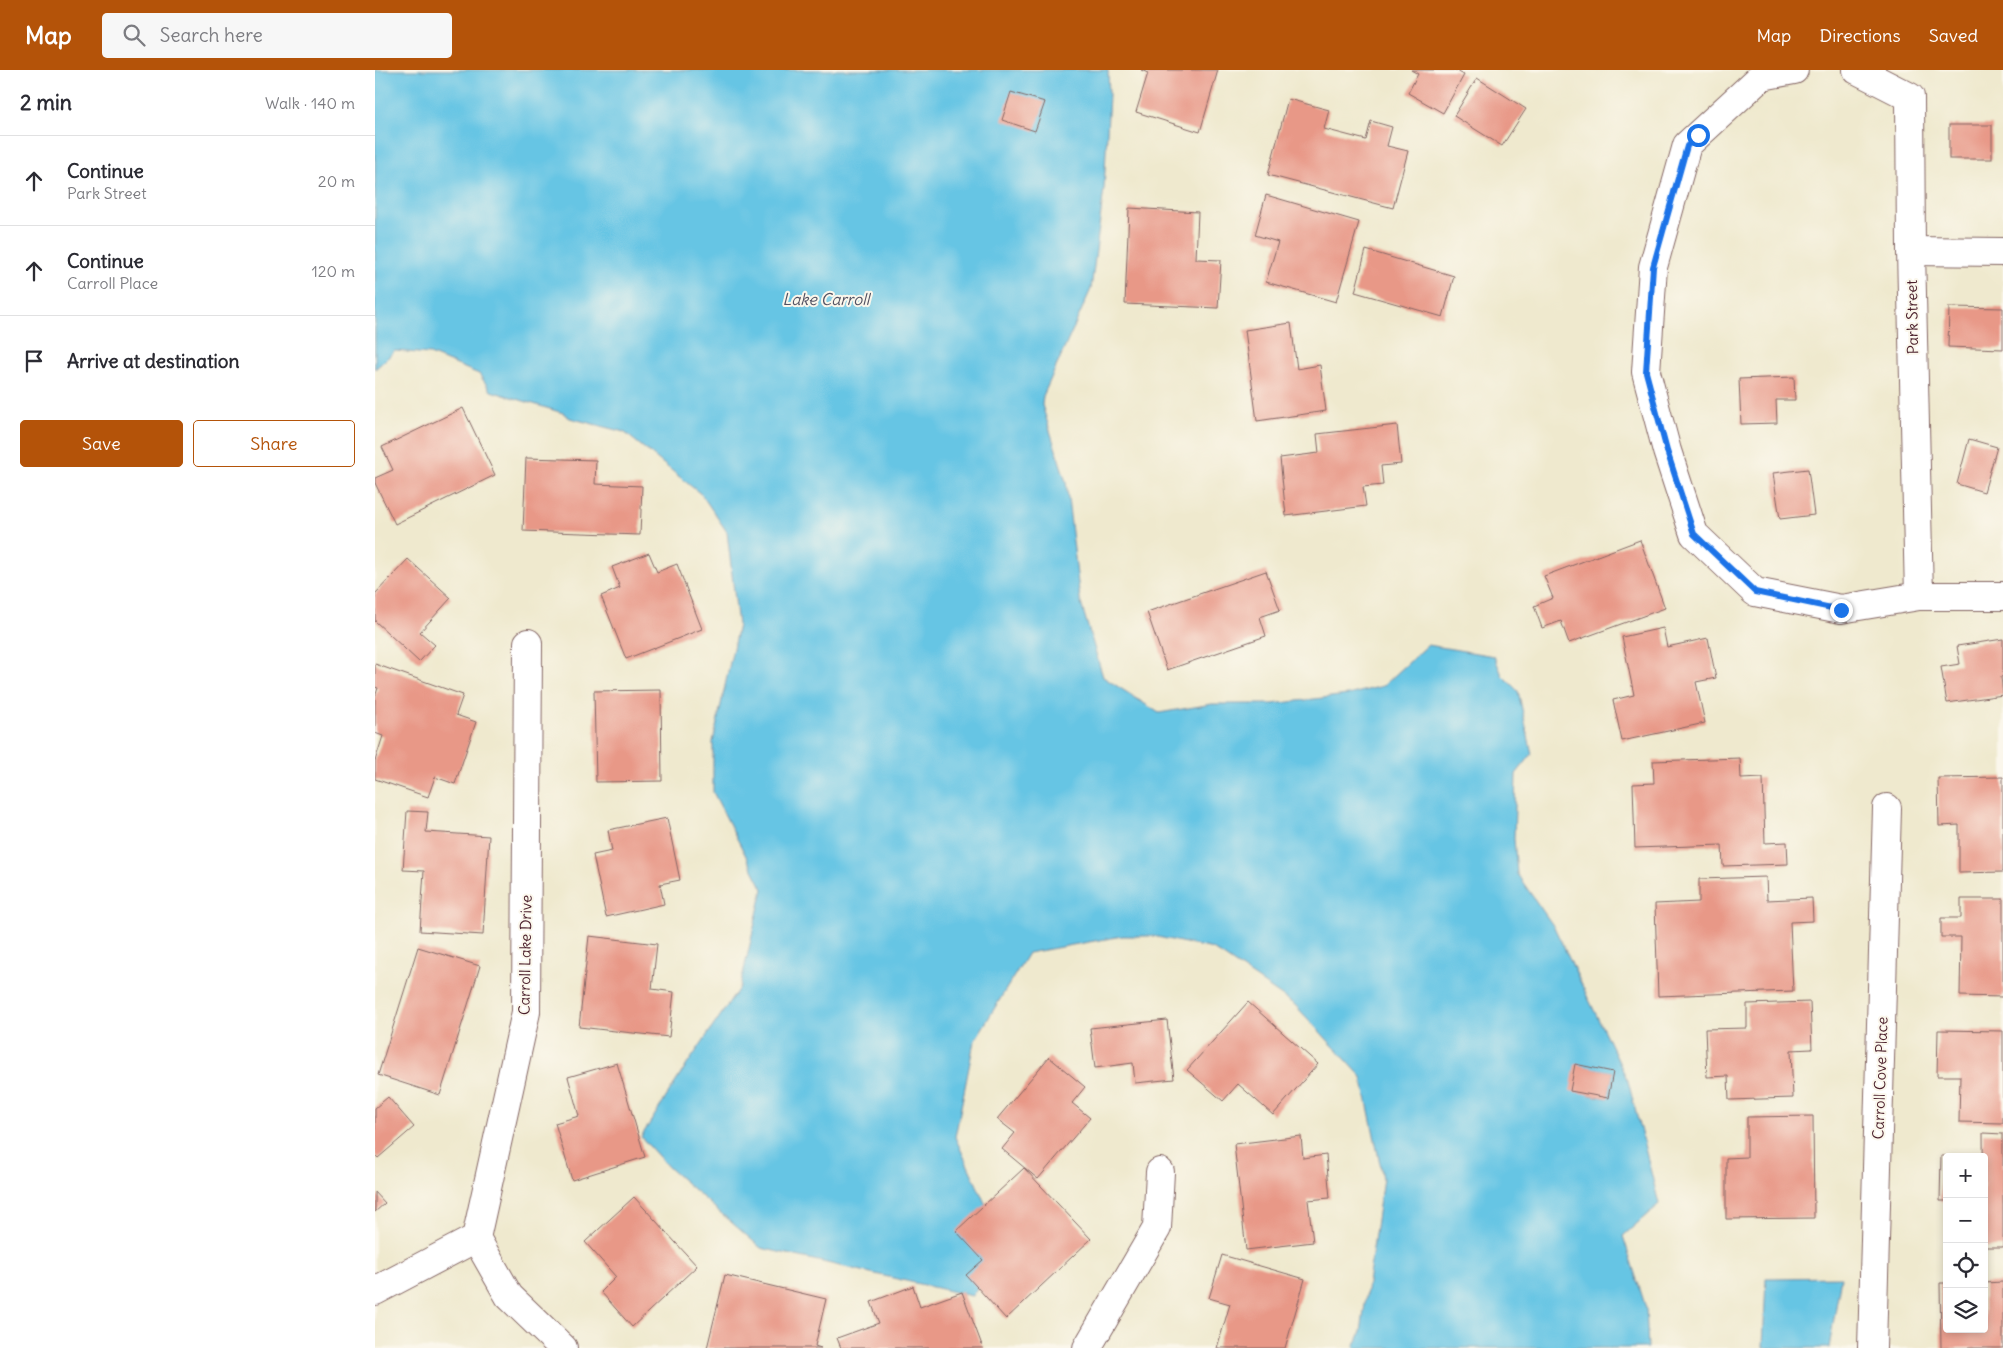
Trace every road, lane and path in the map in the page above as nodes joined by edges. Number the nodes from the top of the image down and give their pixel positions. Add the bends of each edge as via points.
1 (1794, 70) edge
2 (1857, 70) edge
3 (1911, 251) junction
4 (2003, 252) edge
5 (1919, 596) junction
6 (2003, 596) edge
7 (528, 643) dead end
8 (1887, 808) dead end
9 (1160, 1172) dead end
10 (476, 1238) junction
11 (375, 1291) edge
12 (563, 1348) edge
13 (1087, 1348) edge
14 (1873, 1348) edge

1 - 5 street via 1761,76 1687,146 1653,267 1646,372 1694,534 1755,592 1841,610
2 - 3 street, Park Street via 1910,96
3 - 4 street
3 - 5 street, Park Street
5 - 6 street
7 - 10 street, Carroll Lake Drive via 525,1012
8 - 14 street, Carroll Cove Place
9 - 13 street via 1157,1228
10 - 11 street
10 - 12 street via 509,1296

